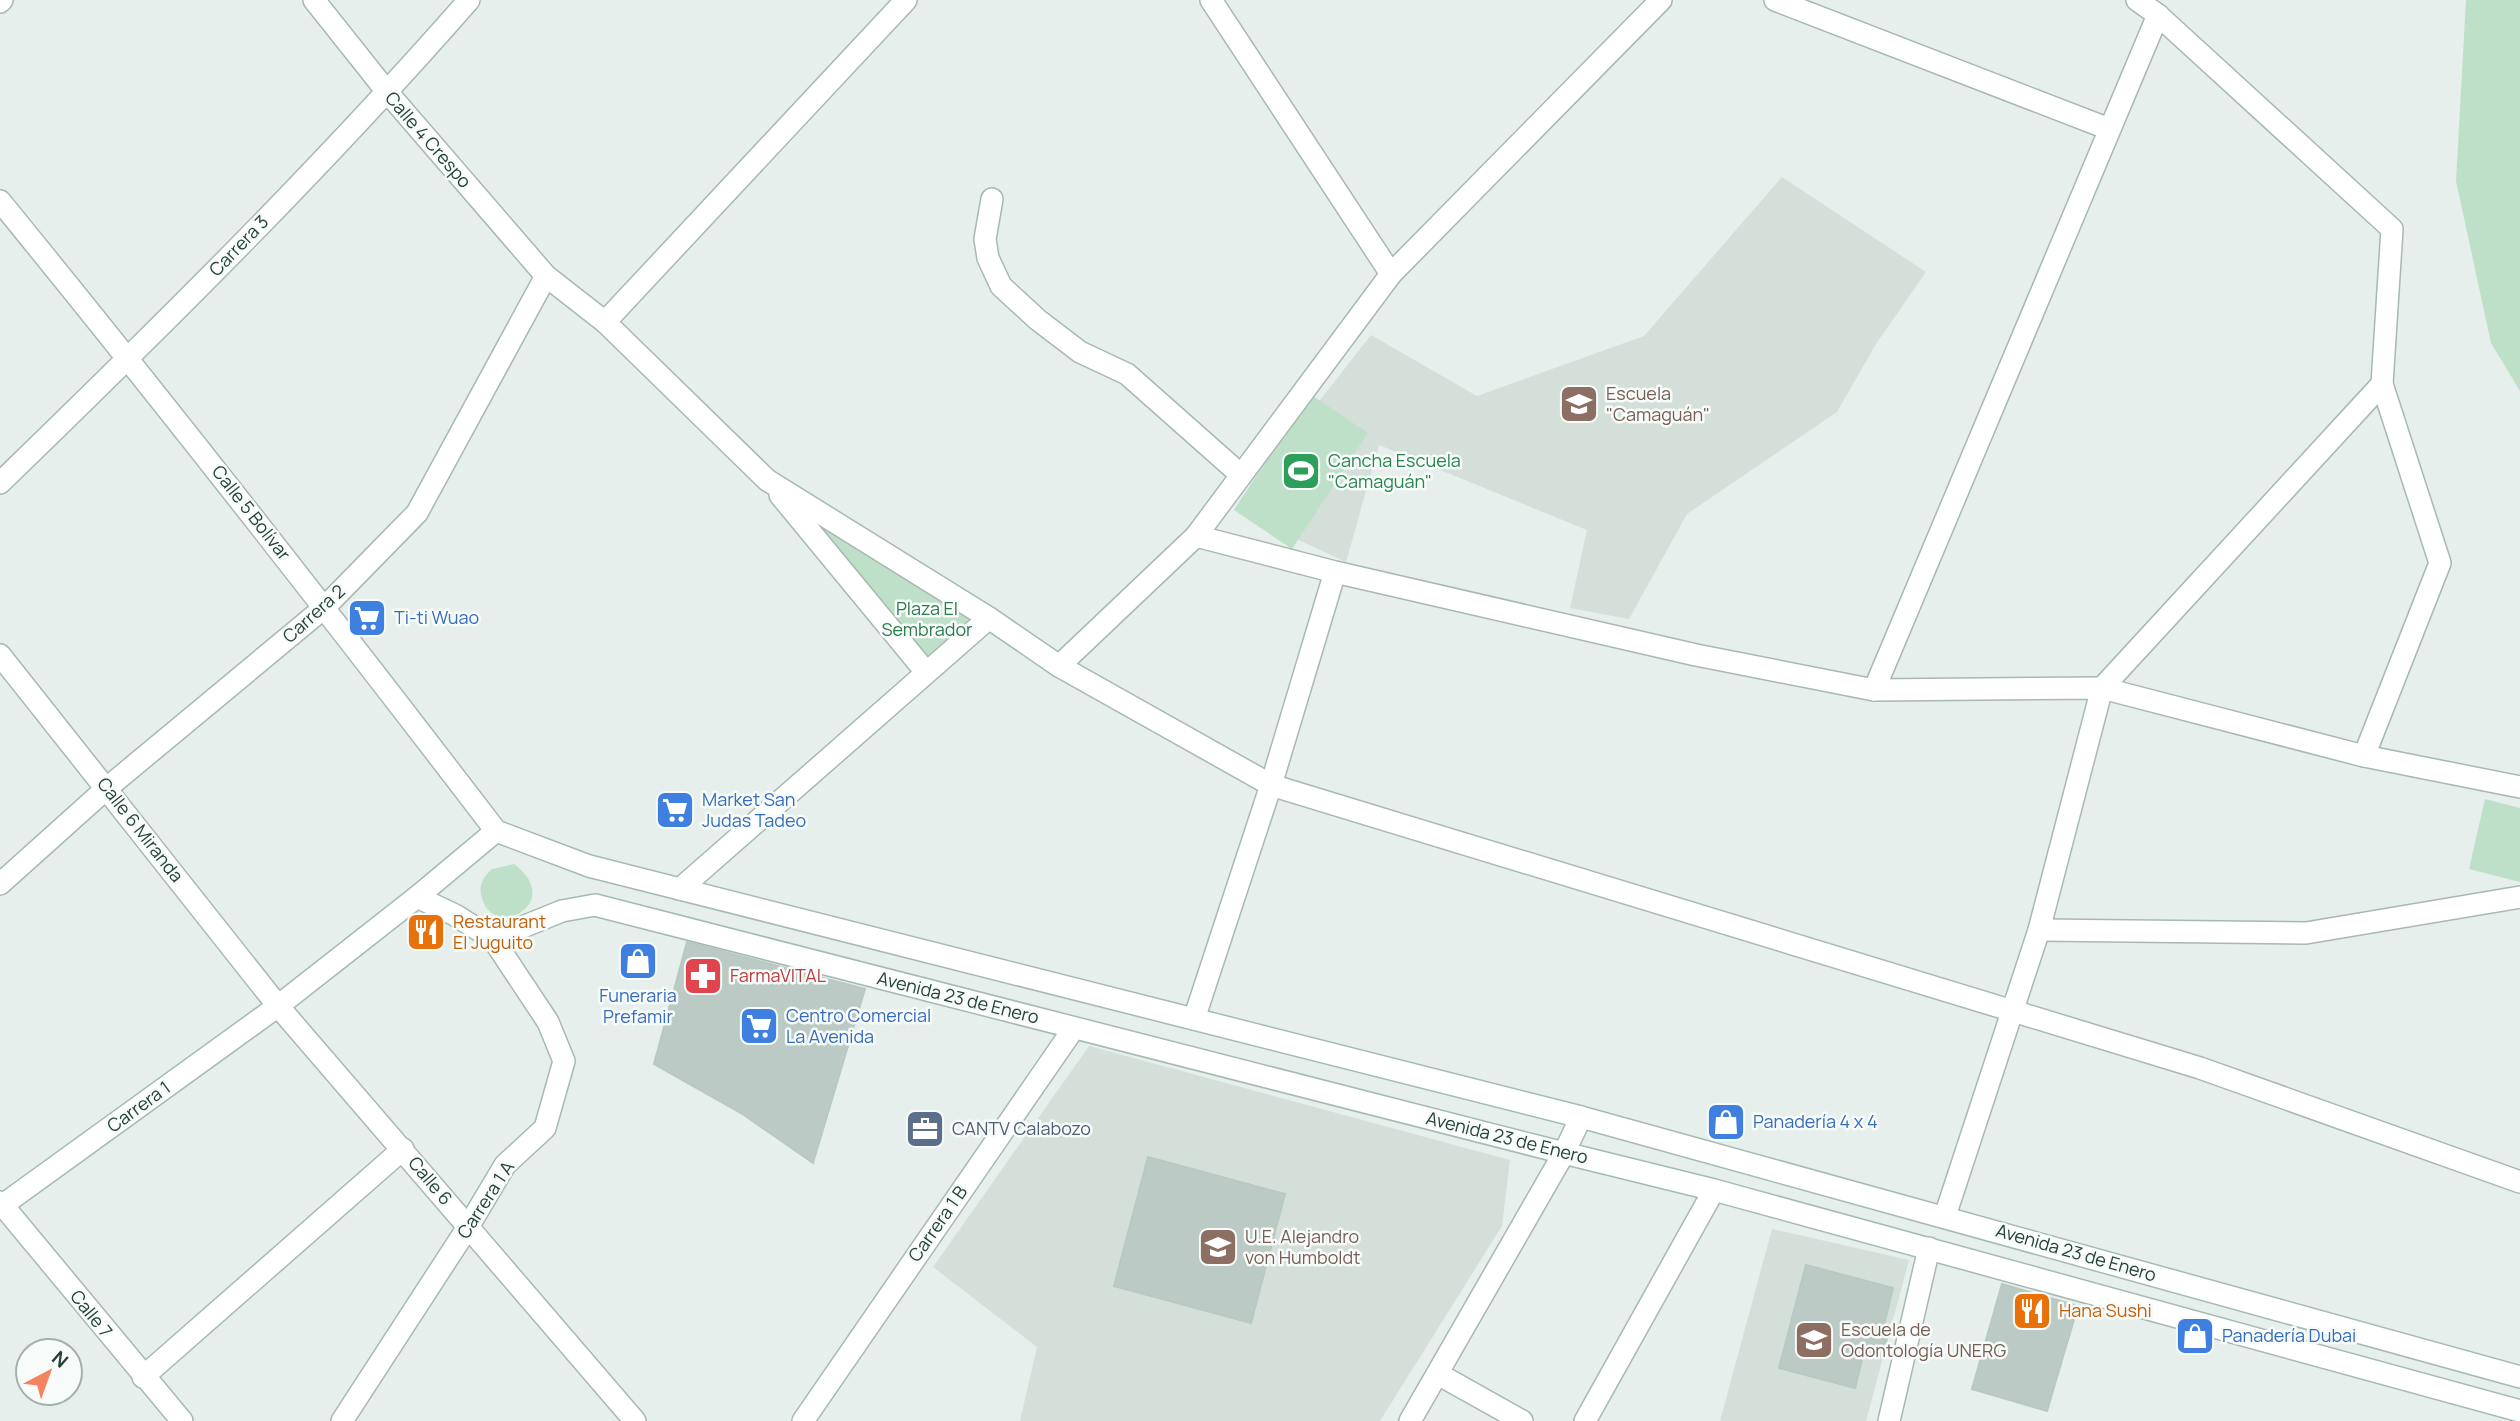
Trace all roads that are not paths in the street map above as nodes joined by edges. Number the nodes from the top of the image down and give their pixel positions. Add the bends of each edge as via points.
1 (314, 0) edge
2 (469, 0) edge
3 (906, 0) edge
4 (1211, 0) edge
5 (1661, 0) edge
6 (1775, 0) edge
7 (2137, 0) edge
8 (2158, 15) junction
9 (388, 93) junction
10 (2109, 129) junction
11 (992, 199) dead end
12 (0, 201) edge
13 (1391, 274) junction
14 (545, 276) junction
15 (605, 322) junction
16 (129, 359) junction
17 (2382, 384) junction
18 (1241, 475) junction
19 (767, 480) junction
20 (0, 484) edge
21 (1196, 536) junction
22 (1335, 572) junction
23 (325, 607) junction
24 (989, 618) junction
25 (0, 655) edge
26 (1059, 666) junction
27 (926, 673) junction
28 (2102, 688) junction
29 (1874, 690) junction
30 (2364, 756) junction
31 (1271, 785) junction
32 (2520, 787) edge
33 (107, 788) junction
34 (496, 831) junction
35 (0, 884) edge
36 (680, 889) junction
37 (418, 897) junction
38 (2520, 897) edge
39 (2039, 930) junction
40 (493, 939) junction
41 (278, 1006) junction
42 (2012, 1011) junction
43 (1194, 1019) junction
44 (1074, 1028) junction
45 (1581, 1117) junction
46 (403, 1149) junction
47 (1564, 1153) junction
48 (2520, 1182) edge
49 (1714, 1190) junction
50 (1, 1205) edge
51 (1945, 1216) junction
52 (468, 1227) junction
53 (1929, 1248) junction
54 (1438, 1374) junction
55 (143, 1377) junction
56 (2520, 1377) edge
57 (2520, 1411) edge
58 (182, 1421) edge
59 (342, 1421) edge
60 (635, 1421) edge
61 (803, 1421) edge
62 (1410, 1421) edge
63 (1522, 1421) edge
64 (1585, 1421) edge
65 (1889, 1421) edge

1 - 9 street, Calle 4 Crespo
2 - 9 street, Carrera 3
3 - 15 street
4 - 13 street
5 - 13 street
6 - 10 street
7 - 8 street
8 - 10 street
8 - 17 street via 2392,229
9 - 14 street, Calle 4 Crespo
9 - 16 street, Carrera 3
10 - 29 street
11 - 18 street via 985,239 1001,286 1080,352 1127,374
12 - 16 street, Calle 5 Bolívar
13 - 18 street
14 - 15 street, Calle 4 Crespo
14 - 23 street, Carrera 2 via 417,513
15 - 19 street, Calle 4 Crespo
16 - 20 street, Carrera 3
16 - 23 street, Calle 5 Bolívar
17 - 28 street
17 - 30 street via 2440,563
18 - 21 street
19 - 24 street
19 - 27 street
21 - 22 street
21 - 26 street
22 - 29 street via 1696,655
22 - 31 street
23 - 33 street, Carrera 2
23 - 34 street, Calle 5 Bolívar
24 - 26 street
24 - 27 street
25 - 33 street, Calle 6 Miranda
26 - 31 street
27 - 36 street
28 - 29 street
28 - 30 street
28 - 39 street
30 - 32 street
31 - 42 street
31 - 43 street
33 - 35 street, Carrera 2
33 - 41 street, Calle 6 Miranda
34 - 36 street, Avenida 23 de Enero via 589,866
34 - 37 street, Carrera 1
36 - 43 street, Avenida 23 de Enero
37 - 40 street
37 - 41 street, Carrera 1
38 - 39 street via 2306,933
39 - 42 street
40 - 44 street, Avenida 23 de Enero via 562,911 595,905
40 - 52 street, Carrera 1 A via 548,1021 564,1061 545,1128 505,1165
41 - 46 street, Calle 6
41 - 50 street, Carrera 1
42 - 48 street via 2200,1068
42 - 51 street
43 - 45 street, Avenida 23 de Enero
44 - 47 street, Avenida 23 de Enero
44 - 61 street, Carrera 1 B
45 - 47 street
45 - 51 street, Avenida 23 de Enero
46 - 52 street, Calle 6
46 - 55 street
47 - 49 street, Avenida 23 de Enero
47 - 54 street
49 - 53 street, Avenida 23 de Enero
49 - 64 street
50 - 55 street, Calle 7
51 - 56 street, Avenida 23 de Enero
52 - 59 street, Carrera 1 A
52 - 60 street, Calle 6
53 - 57 street, Avenida 23 de Enero
53 - 65 street
54 - 62 street
54 - 63 street
55 - 58 street, Calle 7

